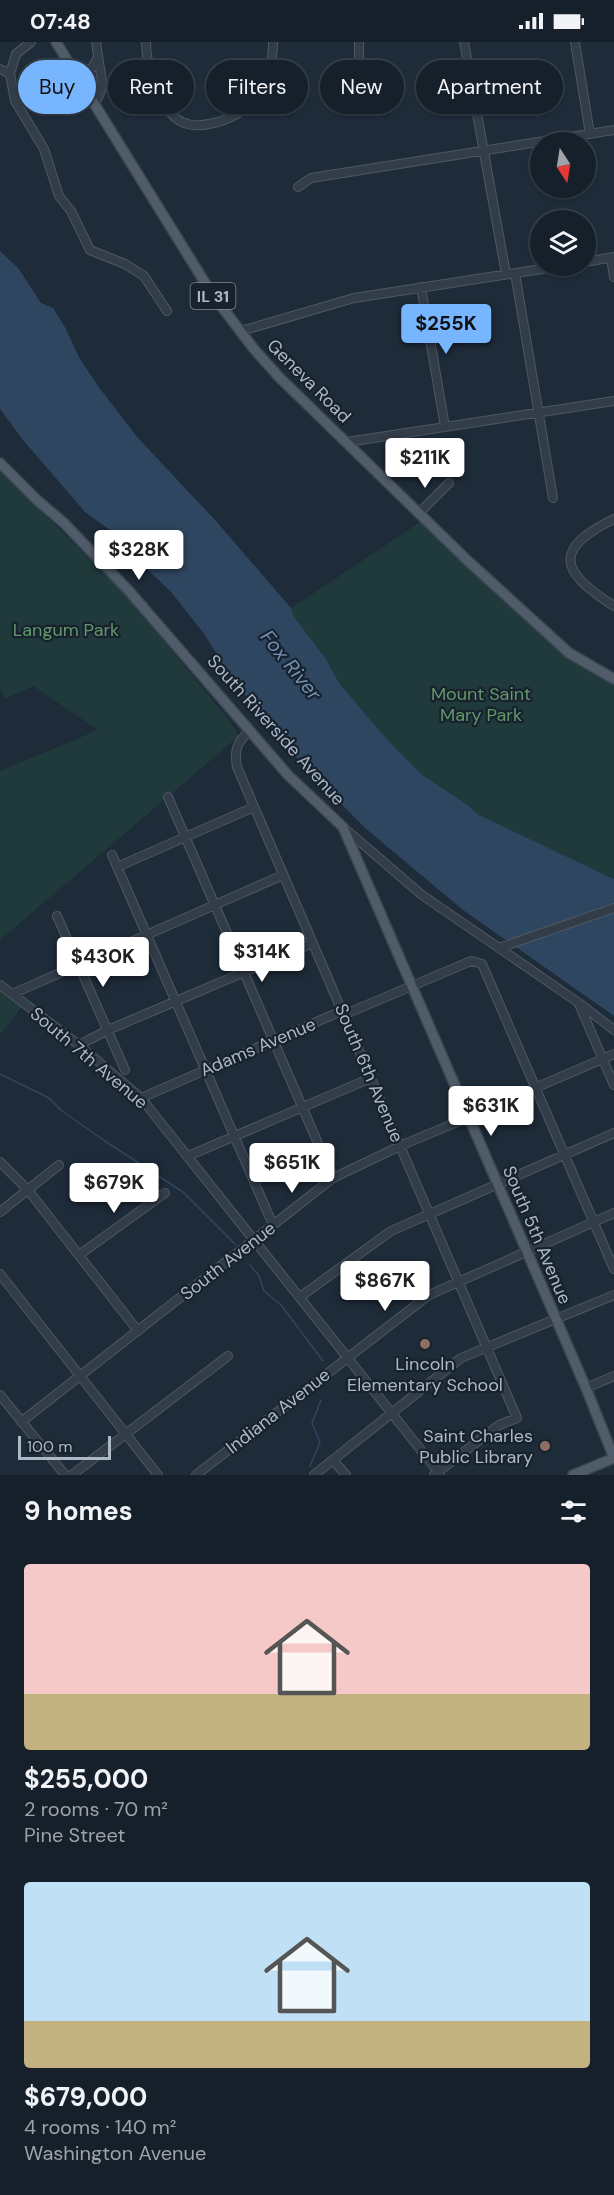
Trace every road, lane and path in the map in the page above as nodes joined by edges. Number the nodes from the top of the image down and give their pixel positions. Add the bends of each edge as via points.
1 (56, 42) edge
2 (96, 42) edge
3 (146, 42) edge
4 (273, 42) edge
5 (359, 42) edge
6 (464, 42) edge
7 (575, 42) edge
8 (28, 43) edge
9 (97, 54) junction
10 (68, 60) edge
11 (359, 60) edge
12 (96, 63) edge
13 (0, 69) edge
14 (10, 75) junction
15 (96, 101) edge
16 (96, 105) edge
17 (614, 130) edge
18 (590, 132) edge
19 (596, 133) edge
20 (530, 144) edge
21 (484, 152) junction
22 (298, 188) dead end
23 (612, 257) edge
24 (596, 260) edge
25 (530, 271) edge
26 (515, 273) junction
27 (506, 274) junction
28 (614, 277) edge
29 (421, 287) junction
30 (166, 311) dead end
31 (241, 332) junction
32 (614, 401) edge
33 (539, 412) junction
34 (445, 428) junction
35 (347, 442) junction
36 (0, 463) edge
37 (449, 483) dead end
38 (554, 498) dead end
39 (419, 513) junction
40 (614, 519) edge
41 (614, 606) edge
42 (614, 679) edge
43 (249, 731) junction
44 (168, 798) dead end
45 (254, 807) junction
46 (343, 827) junction
47 (186, 838) junction
48 (112, 855) dead end
49 (117, 867) junction
50 (283, 875) junction
51 (215, 905) junction
52 (614, 908) edge
53 (57, 916) dead end
54 (147, 934) junction
55 (312, 943) junction
56 (500, 948) junction
57 (79, 963) junction
58 (244, 973) junction
59 (0, 985) edge
60 (411, 986) junction
61 (12, 994) junction
62 (176, 1002) junction
63 (579, 1003) junction
64 (342, 1013) junction
65 (108, 1030) junction
66 (614, 1030) edge
67 (273, 1040) junction
68 (79, 1045) junction
69 (614, 1054) edge
70 (602, 1059) junction
71 (206, 1069) junction
72 (125, 1070) dead end
73 (371, 1078) junction
74 (614, 1085) edge
75 (535, 1088) junction
76 (141, 1098) junction
77 (303, 1107) junction
78 (468, 1116) junction
79 (614, 1133) edge
80 (235, 1136) junction
81 (400, 1146) junction
82 (564, 1155) junction
83 (188, 1156) junction
84 (0, 1162) edge
85 (59, 1164) dead end
86 (333, 1178) junction
87 (497, 1184) junction
88 (28, 1190) junction
89 (165, 1192) dead end
90 (0, 1212) edge
91 (614, 1213) edge
92 (429, 1214) junction
93 (594, 1222) junction
94 (273, 1225) junction
95 (255, 1240) junction
96 (526, 1252) junction
97 (79, 1255) junction
98 (614, 1269) edge
99 (0, 1274) edge
100 (458, 1282) junction
101 (614, 1294) edge
102 (300, 1297) junction
103 (555, 1318) junction
104 (138, 1331) junction
105 (487, 1348) junction
106 (228, 1356) dead end
107 (348, 1356) junction
108 (80, 1376) junction
109 (614, 1376) edge
110 (586, 1388) junction
111 (0, 1395) edge
112 (393, 1414) junction
113 (21, 1422) junction
114 (126, 1434) junction
115 (614, 1458) edge
116 (333, 1460) junction
117 (438, 1474) edge
118 (65, 1475) edge
119 (72, 1475) edge
120 (158, 1475) edge
121 (196, 1475) edge
122 (314, 1475) edge
123 (345, 1475) edge
124 (573, 1475) edge

1 - 10 main road, Geneva Road / IL 31
2 - 9 street
3 - 4 street via 154,83 166,106 179,120 199,126 235,116 253,102 266,84
5 - 11 street
6 - 21 street
7 - 18 street
8 - 14 street via 16,54
9 - 12 street
9 - 15 street via 102,82
13 - 14 street
14 - 30 street via 15,101 44,149 59,196 90,250 144,276
16 - 31 main road, Geneva Road / IL 31 via 212,294
17 - 19 street
20 - 21 street
21 - 22 street via 311,178
21 - 27 street
23 - 24 street
23 - 28 street
25 - 26 street
26 - 27 street
26 - 33 street
27 - 29 street
29 - 31 street via 354,298
29 - 34 street
31 - 35 main road, Geneva Road / IL 31 via 279,377
32 - 33 street
33 - 34 street
33 - 38 street
34 - 35 street
35 - 39 main road, Geneva Road / IL 31
36 - 43 main road, South Riverside Avenue via 129,591
37 - 39 street
39 - 42 main road, Geneva Road / IL 31 via 569,653
40 - 41 street via 586,535 569,559 584,583
43 - 45 street, South 6th Avenue via 237,744 234,755
43 - 46 main road, South Riverside Avenue
44 - 47 street
45 - 47 street
45 - 50 street, South 6th Avenue
46 - 56 street, South Riverside Avenue via 422,895
46 - 60 main road, South 5th Avenue
47 - 49 street
47 - 51 street
48 - 49 street
49 - 54 street
50 - 51 street
50 - 55 street, South 6th Avenue
51 - 54 street
51 - 58 street
52 - 56 street
53 - 57 street
54 - 57 street
54 - 62 street
55 - 58 street
55 - 64 street, South 6th Avenue
56 - 63 street, South Riverside Avenue
57 - 61 street
57 - 65 street
58 - 62 street
58 - 67 street
59 - 61 street, South 7th Avenue
60 - 64 street, Adams Avenue
60 - 75 street, Adams Avenue via 471,961 482,964
60 - 78 main road, South 5th Avenue
61 - 68 street, South 7th Avenue
62 - 65 street
62 - 71 street
63 - 66 street, South Riverside Avenue
63 - 70 street
64 - 67 street, Adams Avenue
64 - 73 street, South 6th Avenue
65 - 68 street
65 - 72 street
67 - 71 street, Adams Avenue
67 - 77 street
68 - 76 street, South 7th Avenue
69 - 70 street, South Avenue
70 - 74 street
70 - 75 street, South Avenue
71 - 76 street, Adams Avenue
71 - 80 street
73 - 77 street
73 - 81 street, South 6th Avenue
75 - 78 street, South Avenue
75 - 82 street
76 - 83 street, South 7th Avenue
77 - 80 street
77 - 86 street
78 - 81 street, South Avenue
78 - 87 main road, South 5th Avenue
79 - 82 street
80 - 83 street
80 - 94 street
81 - 86 street, South Avenue
81 - 92 street, South 6th Avenue
82 - 87 street
82 - 93 street
83 - 95 street, South 7th Avenue
84 - 88 street
85 - 88 street
86 - 94 street, South Avenue
87 - 92 street
87 - 96 main road, South 5th Avenue
88 - 90 street
88 - 97 street
89 - 97 street
91 - 93 street, Indiana Avenue
92 - 100 street, South 6th Avenue
92 - 102 street via 376,1240
93 - 96 street, Indiana Avenue
93 - 98 street
94 - 95 street, South Avenue
95 - 102 street, South 7th Avenue
95 - 104 street, South Avenue
96 - 100 street, Indiana Avenue
96 - 103 main road, South 5th Avenue
97 - 104 street
99 - 108 street
100 - 105 street, South 6th Avenue
100 - 107 street, Indiana Avenue via 429,1295
101 - 103 street
102 - 107 street, South 7th Avenue
103 - 105 street
103 - 110 main road, South 5th Avenue
104 - 108 street, South Avenue
105 - 112 street via 461,1358
105 - 117 street, South 6th Avenue via 517,1418 501,1423
106 - 114 street
107 - 112 street, South 7th Avenue
107 - 121 street, Indiana Avenue
108 - 113 street, South Avenue
108 - 114 street
109 - 110 street
110 - 115 main road, South 5th Avenue
111 - 113 street
112 - 116 street
112 - 117 street, South 7th Avenue
113 - 118 street
114 - 119 street
114 - 120 street
115 - 124 main road
116 - 122 street
116 - 123 street

